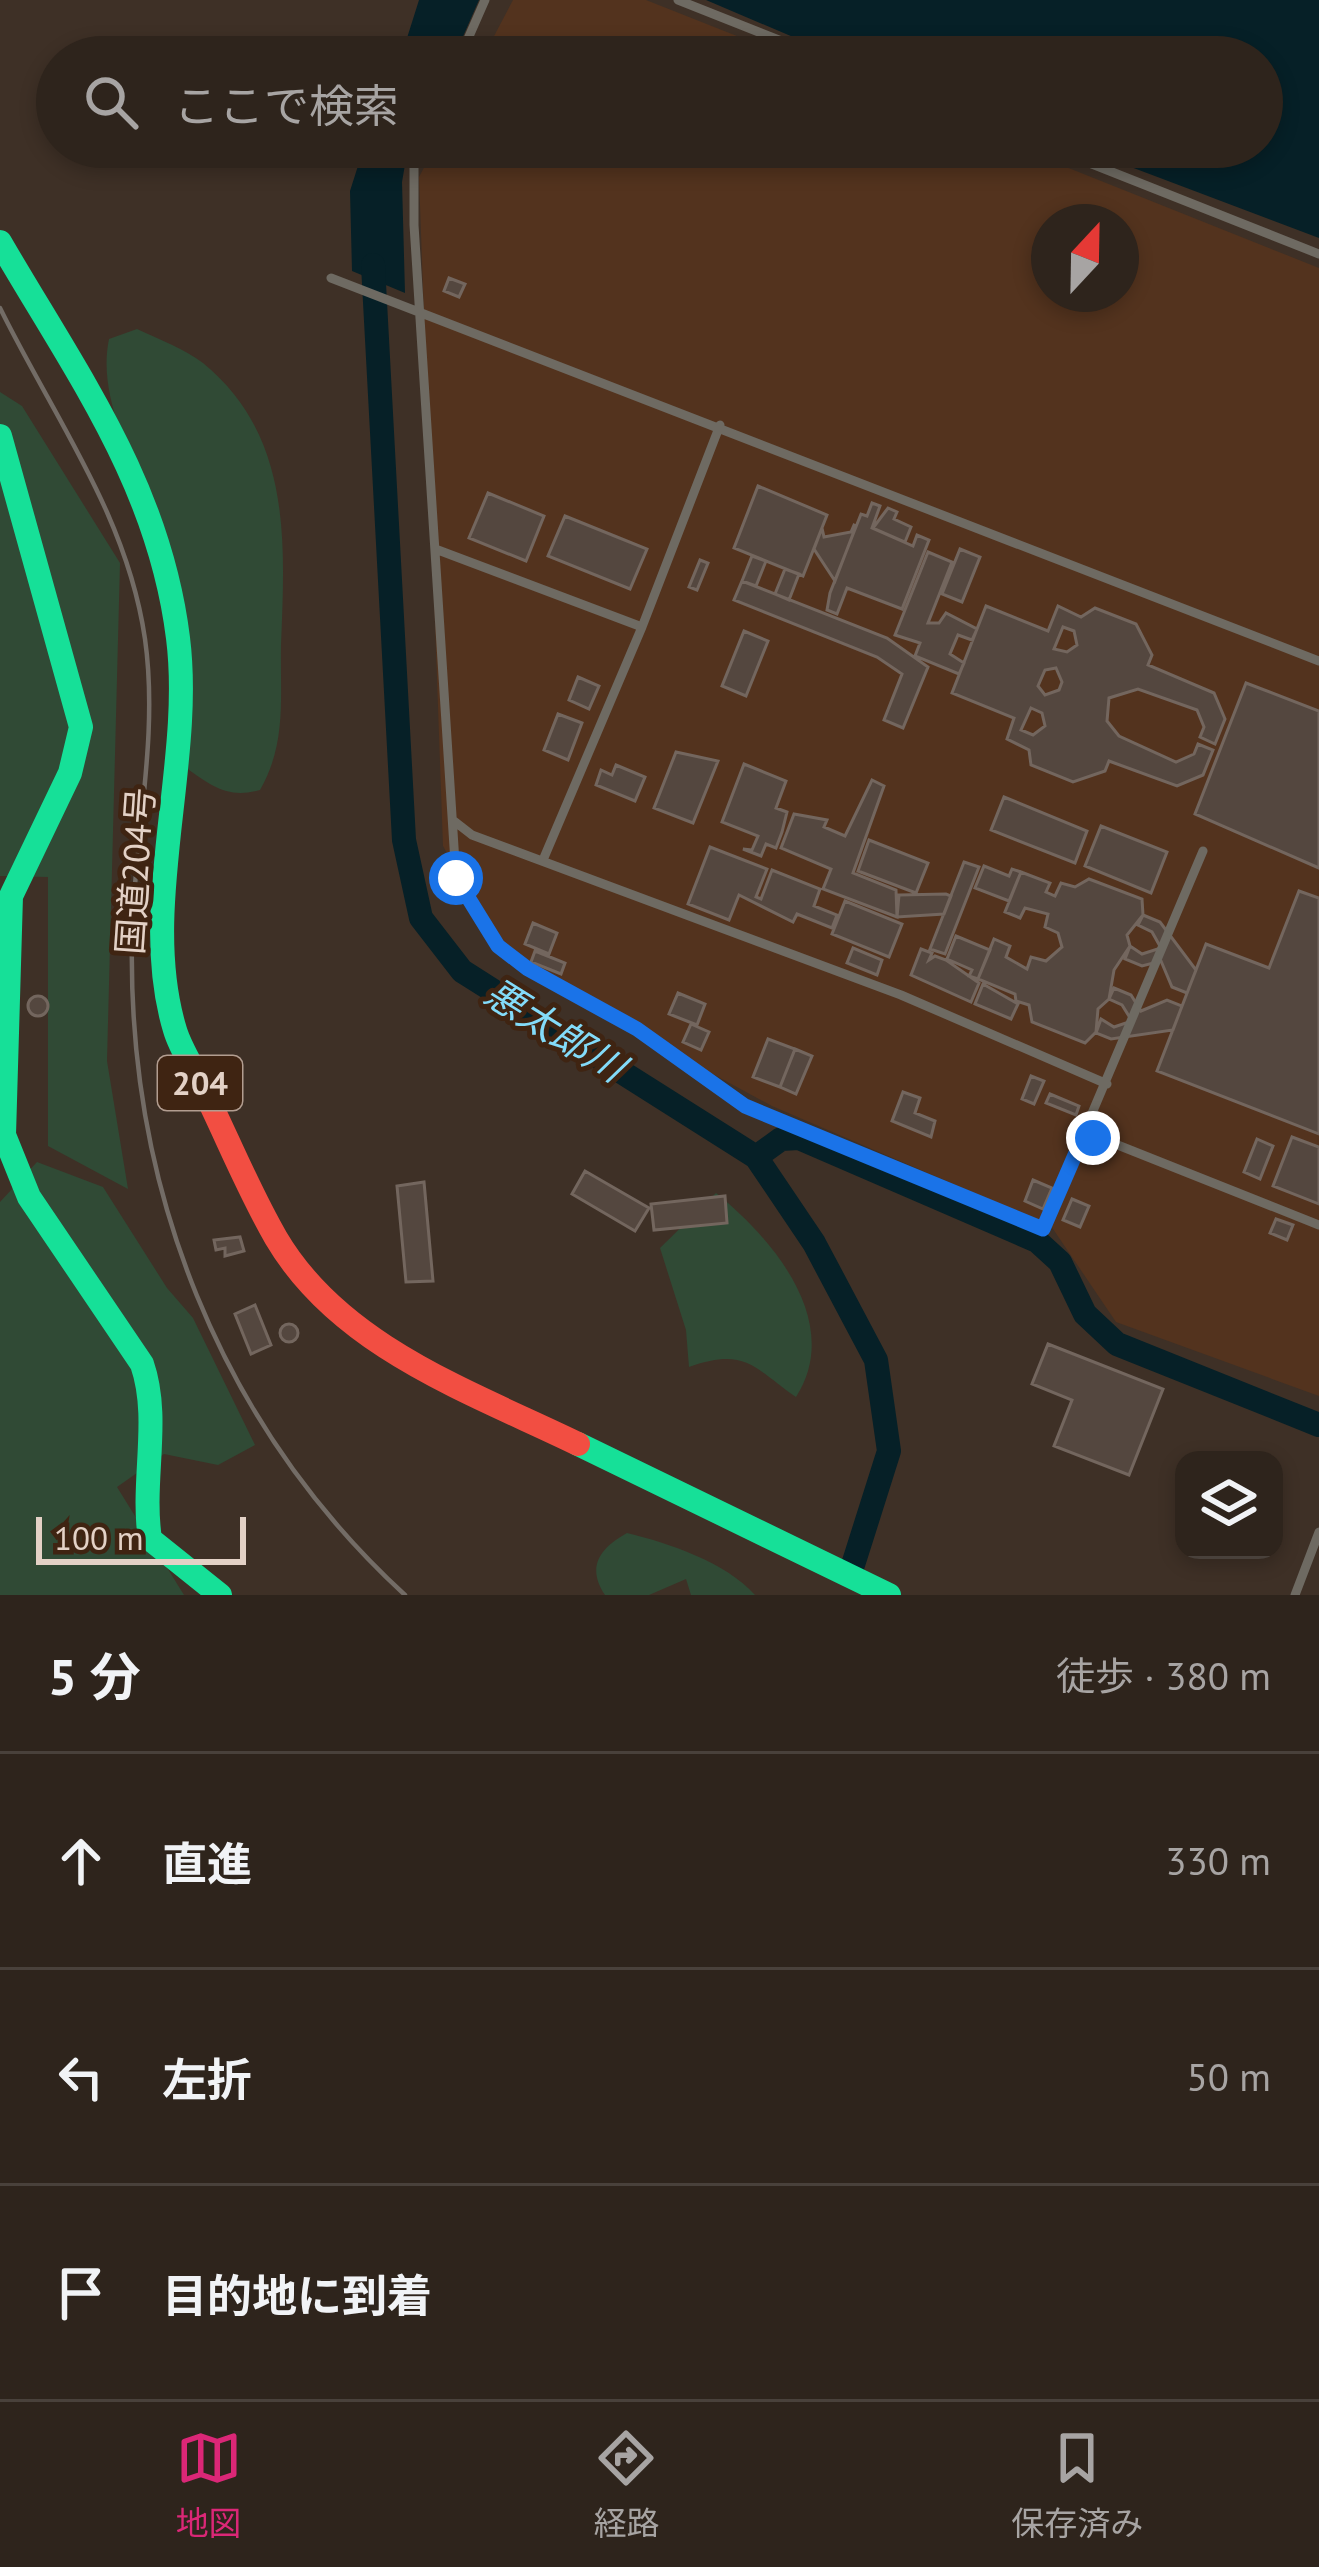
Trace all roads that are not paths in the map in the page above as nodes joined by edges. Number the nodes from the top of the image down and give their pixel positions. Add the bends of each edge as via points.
1 (485, 0) edge
2 (678, 0) edge
3 (469, 36) edge
4 (769, 36) edge
5 (416, 168) edge
6 (1102, 168) edge
7 (0, 242) edge
8 (1319, 254) edge
9 (331, 278) dead end
10 (418, 310) junction
11 (720, 425) junction
12 (0, 436) edge
13 (438, 550) junction
14 (642, 627) junction
15 (1319, 661) edge
16 (454, 821) junction
17 (1203, 851) dead end
18 (543, 860) junction
19 (1107, 1084) junction
20 (1085, 1132) junction
21 (1319, 1225) edge
22 (1319, 1532) edge
23 (220, 1595) edge
24 (889, 1595) edge
25 (1295, 1595) edge

1 - 3 lane
2 - 4 lane
5 - 10 lane
6 - 8 lane
7 - 24 main road, 国道204号 / 204 via 133,472 157,529 178,644 166,989 175,1030 277,1240 359,1330 401,1358
9 - 10 lane
10 - 11 lane
10 - 13 lane
11 - 14 lane
11 - 15 lane
12 - 23 main road via 81,728 57,812 11,896 4,1135 37,1213 142,1365 150,1402 143,1495 150,1539
13 - 14 lane
13 - 16 lane
14 - 18 lane
16 - 18 lane
16 - 20 lane via 459,890 498,946 745,1106 1043,1229
17 - 19 lane
18 - 19 lane via 901,995
19 - 20 lane
20 - 21 lane
22 - 25 lane

